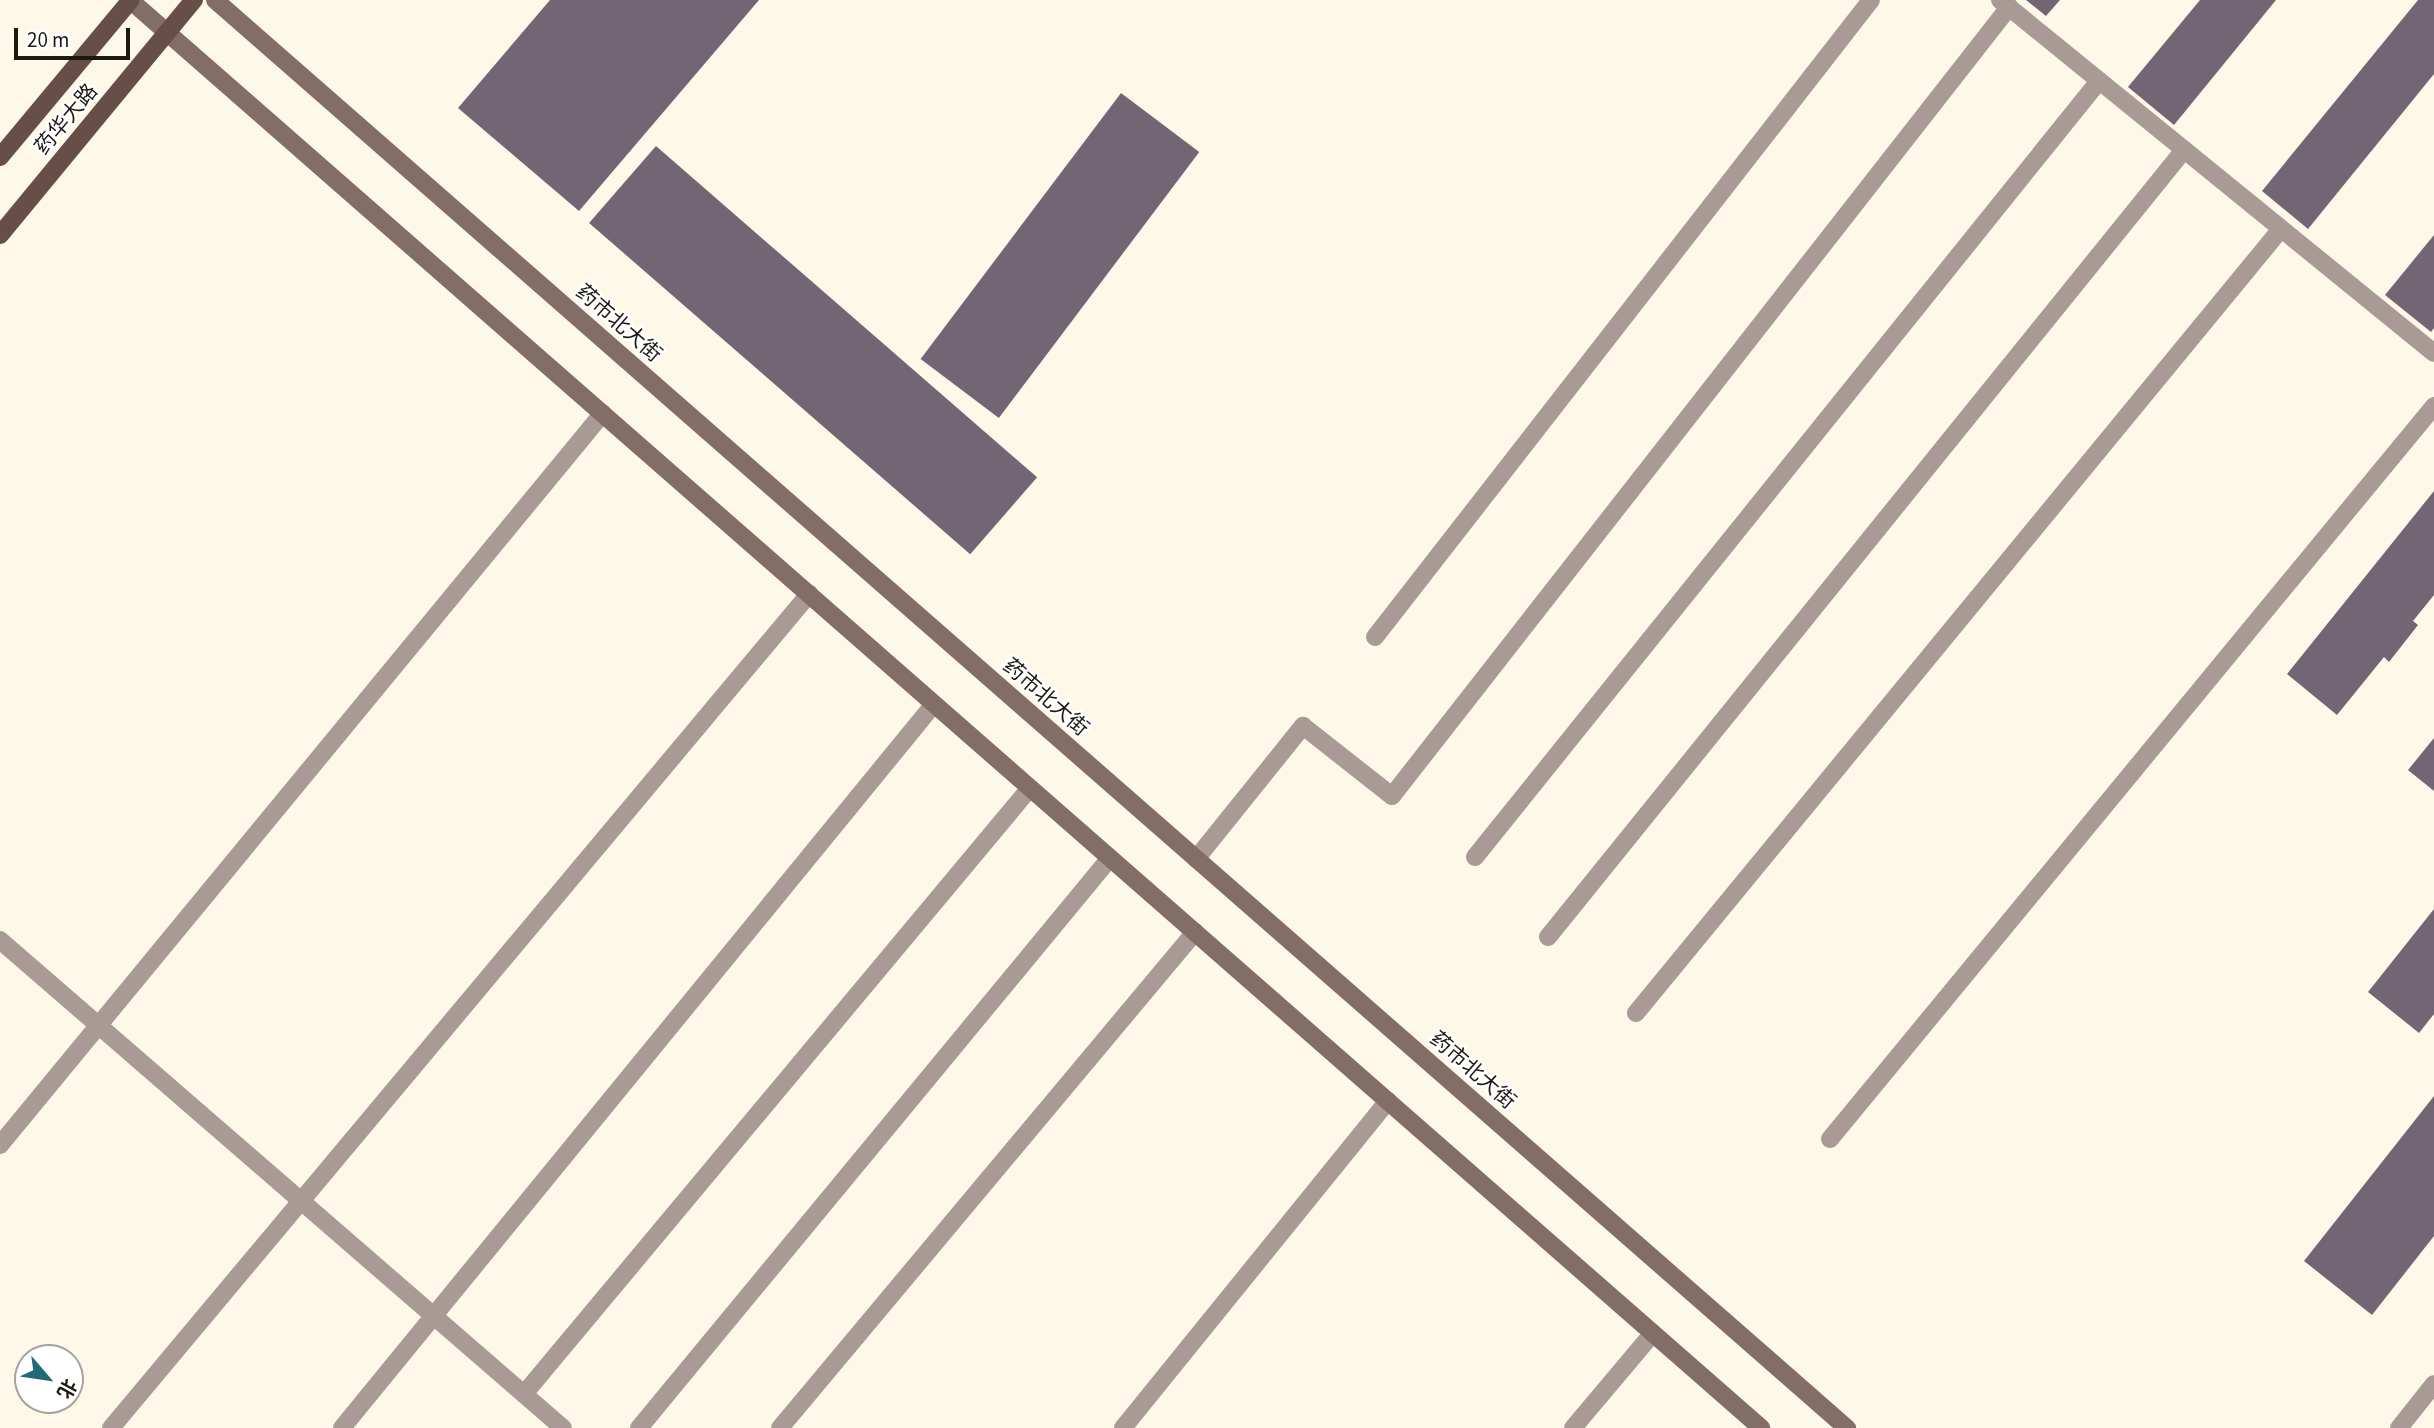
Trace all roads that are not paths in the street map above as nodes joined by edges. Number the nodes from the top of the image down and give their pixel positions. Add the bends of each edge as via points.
1 (130, 0) edge
2 (194, 0) edge
3 (215, 0) edge
4 (1871, 0) edge
5 (2004, 4) edge
6 (167, 33) junction
7 (2099, 81) junction
8 (2184, 150) junction
9 (0, 157) edge
10 (2281, 229) junction
11 (0, 235) edge
12 (2434, 353) edge
13 (2434, 406) edge
14 (603, 413) junction
15 (809, 594) junction
16 (1375, 637) dead end
17 (934, 704) junction
18 (1030, 788) junction
19 (1110, 858) junction
20 (1475, 858) dead end
21 (1196, 859) junction
22 (1195, 932) junction
23 (1548, 937) dead end
24 (0, 940) edge
25 (1636, 1013) dead end
26 (99, 1026) junction
27 (1388, 1101) junction
28 (1830, 1139) dead end
29 (0, 1145) edge
30 (301, 1201) junction
31 (434, 1316) junction
32 (1653, 1333) junction
33 (2434, 1384) edge
34 (524, 1394) junction
35 (111, 1428) edge
36 (342, 1428) edge
37 (564, 1428) edge
38 (639, 1428) edge
39 (780, 1428) edge
40 (1123, 1428) edge
41 (1573, 1428) edge
42 (1761, 1428) edge
43 (1847, 1428) edge
44 (2399, 1428) edge

1 - 6 main road
1 - 9 main road, 药华大路
2 - 6 main road, 药华大路
3 - 21 main road, 药市北大街
4 - 16 street
5 - 7 street
5 - 21 street via 1392,796 1303,726
6 - 11 main road, 药华大路
6 - 14 main road
7 - 8 street
7 - 20 street
8 - 10 street
8 - 23 street
10 - 12 street
10 - 25 street
13 - 28 street
14 - 15 main road
14 - 26 street
15 - 17 main road
15 - 30 street
17 - 18 main road
17 - 31 street
18 - 19 main road
18 - 34 street
19 - 22 main road
19 - 38 street
21 - 43 main road, 药市北大街
22 - 27 main road
22 - 39 street
24 - 26 street
26 - 29 street
26 - 30 street
27 - 32 main road
27 - 40 street
30 - 31 street
30 - 35 street
31 - 34 street
31 - 36 street
32 - 41 street
32 - 42 main road
33 - 44 street
34 - 37 street

